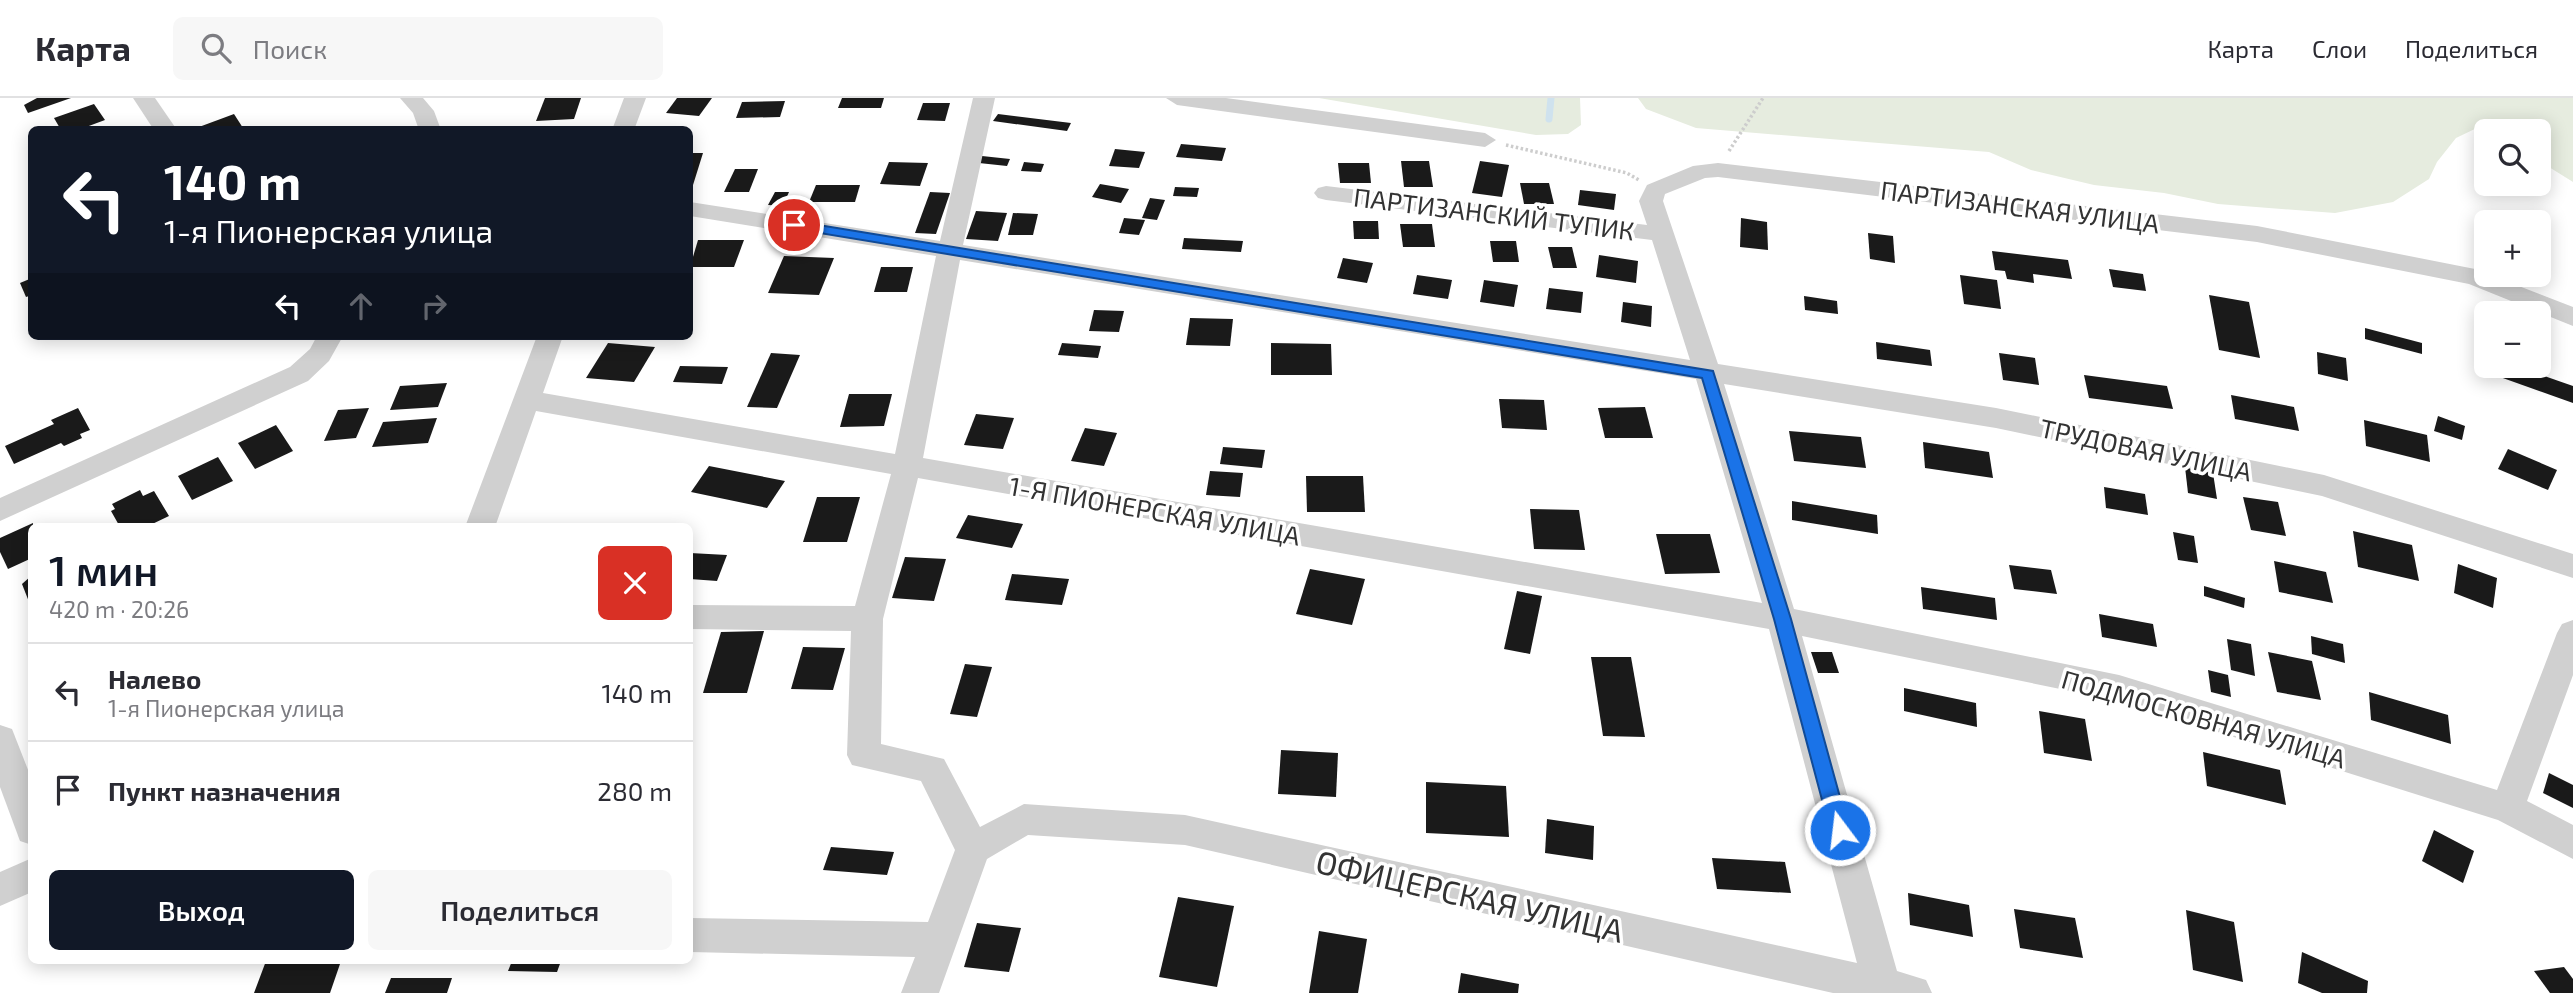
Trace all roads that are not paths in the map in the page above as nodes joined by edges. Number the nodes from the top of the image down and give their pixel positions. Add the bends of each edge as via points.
1 (144, 98) edge
2 (411, 98) edge
3 (635, 98) edge
4 (984, 98) edge
5 (1177, 98) edge
6 (163, 126) edge
7 (429, 126) edge
8 (624, 126) edge
9 (1485, 140) road end
10 (1326, 193) dead end
11 (693, 209) edge
12 (1661, 234) junction
13 (950, 249) junction
14 (2573, 317) edge
15 (549, 340) edge
16 (319, 342) edge
17 (1708, 374) junction
18 (529, 400) junction
19 (907, 466) junction
20 (0, 510) edge
21 (482, 523) edge
22 (2573, 566) edge
23 (693, 617) edge
24 (867, 619) junction
25 (1782, 619) junction
26 (2573, 633) edge
27 (0, 739) edge
28 (2507, 808) junction
29 (28, 819) edge
30 (2573, 843) edge
31 (973, 849) junction
32 (28, 876) edge
33 (0, 890) edge
34 (693, 935) edge
35 (941, 940) junction
36 (1894, 991) edge
37 (920, 993) edge

1 - 6 street
2 - 7 street
3 - 8 street
4 - 13 street
5 - 9 street
10 - 12 street, ПАРТИЗАНСКИЙ ТУПИК
11 - 13 street
12 - 14 street, ПАРТИЗАНСКАЯ УЛИЦА via 1651,201 1655,190 1701,171 1718,170 2257,234 2475,277
12 - 17 street
13 - 17 street
13 - 19 street
15 - 18 street
16 - 20 street via 299,374 266,392
17 - 22 street, ТРУДОВАЯ УЛИЦА via 1996,418 2324,486
17 - 25 street
18 - 19 street, 1-Я ПИОНЕРСКАЯ УЛИЦА
18 - 21 street
19 - 24 street
19 - 25 street, 1-Я ПИОНЕРСКАЯ УЛИЦА
23 - 24 street
24 - 31 street via 864,755 932,769
25 - 28 street, ПОДМОСКОВНАЯ УЛИЦА via 2119,688
25 - 36 street
26 - 28 street
27 - 29 street
28 - 30 street, ПОДМОСКОВНАЯ УЛИЦА
31 - 35 street
31 - 36 street, ОФИЦЕРСКАЯ УЛИЦА via 1024,819 1185,830
32 - 33 street
34 - 35 street
35 - 37 street

